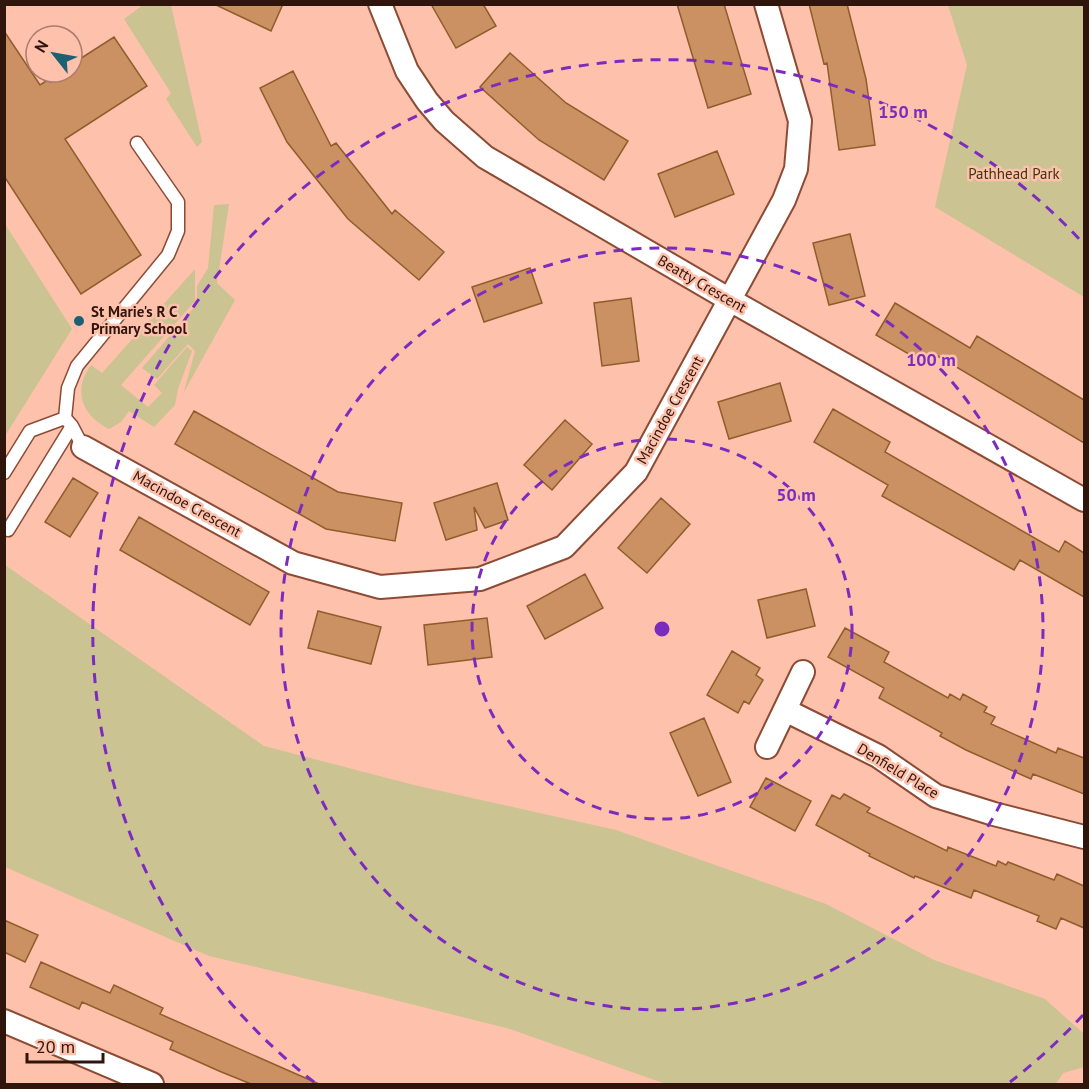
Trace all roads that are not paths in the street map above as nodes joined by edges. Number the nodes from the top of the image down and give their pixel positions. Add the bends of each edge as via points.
1 (380, 4) edge
2 (766, 4) edge
3 (137, 143) dead end
4 (730, 300) junction
5 (69, 422) junction
6 (84, 447) joint
7 (4, 473) edge
8 (1084, 500) edge
9 (4, 529) edge
10 (803, 672) dead end
11 (786, 710) junction
12 (766, 747) dead end
13 (1084, 837) edge
14 (4, 1021) edge
15 (105, 1075) edge
16 (152, 1084) edge

1 - 4 street, Beatty Crescent via 407,71 427,101 479,152 510,174
2 - 4 street, Macindoe Crescent via 800,121 796,169 784,200
3 - 5 lane via 178,202 178,231 168,255 77,366 68,388
4 - 6 street, Macindoe Crescent via 636,472 564,547 480,579 380,587 293,562
4 - 8 street, Beatty Crescent
5 - 6 lane
5 - 7 lane via 30,431
5 - 9 lane via 8,530
10 - 11 street
11 - 12 street
11 - 13 street, Denfield Place via 878,756 936,796
14 - 15 street
15 - 16 street

